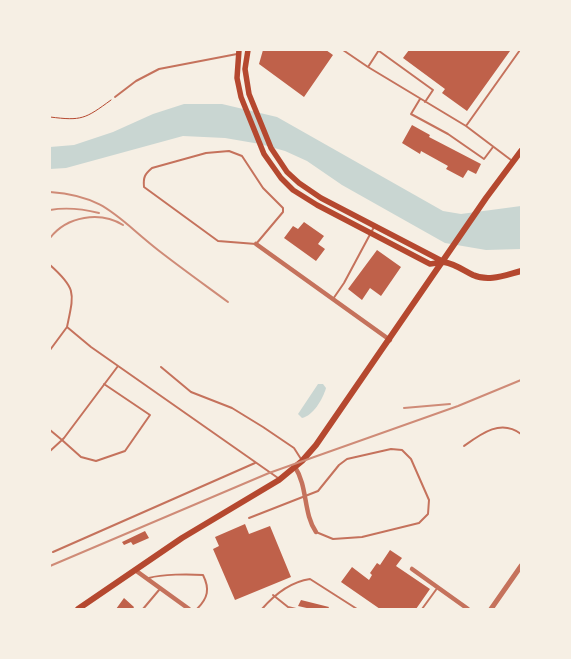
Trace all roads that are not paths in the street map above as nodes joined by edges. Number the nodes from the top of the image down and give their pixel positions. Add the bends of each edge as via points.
1 (248, 50) edge
2 (344, 50) edge
3 (380, 50) edge
4 (520, 50) edge
5 (238, 52) edge
6 (368, 67) junction
7 (115, 98) road end
8 (420, 99) junction
9 (425, 102) junction
10 (466, 126) junction
11 (493, 146) junction
12 (521, 151) edge
13 (513, 161) junction
14 (375, 225) junction
15 (371, 233) junction
16 (256, 244) junction
17 (444, 262) junction
18 (50, 265) edge
19 (521, 271) edge
20 (333, 299) junction
21 (68, 327) junction
22 (390, 340) junction
23 (50, 350) edge
24 (118, 366) junction
25 (160, 367) dead end
26 (104, 384) junction
27 (50, 430) edge
28 (521, 434) edge
29 (62, 440) junction
30 (464, 446) dead end
31 (50, 451) edge
32 (302, 461) junction
33 (255, 462) junction
34 (295, 468) junction
35 (279, 480) junction
36 (305, 495) junction
37 (249, 518) dead end
38 (316, 532) joint
39 (53, 552) dead end
40 (521, 566) edge
41 (412, 569) dead end
42 (135, 570) junction
43 (147, 579) junction
44 (438, 587) junction
45 (161, 588) junction
46 (273, 595) junction
47 (78, 609) edge
48 (143, 609) edge
49 (189, 609) edge
50 (197, 609) edge
51 (262, 609) edge
52 (296, 609) edge
53 (357, 609) edge
54 (422, 609) edge
55 (468, 609) edge
56 (491, 609) edge

1 - 14 main road via 246,77 249,94 282,166 321,198
2 - 6 lane
3 - 6 lane
3 - 9 lane via 433,90
4 - 10 lane
5 - 7 lane via 158,69 136,80
5 - 15 main road via 237,78 244,107 275,171 293,190
6 - 8 lane
8 - 9 lane
8 - 11 lane via 411,114 484,159
9 - 10 lane
10 - 11 lane
11 - 13 lane
12 - 13 main road
13 - 17 main road
14 - 15 lane
14 - 17 main road
15 - 17 main road via 430,264
15 - 20 lane
16 - 16 lane via 283,208 263,188 242,156 229,151 206,153 152,168 146,173 144,186 218,241
16 - 20 street
17 - 19 main road via 484,278
17 - 22 main road
18 - 21 lane via 71,287 73,299
20 - 22 street
21 - 23 lane
21 - 24 lane
22 - 32 main road
24 - 26 lane
24 - 33 lane
25 - 32 lane via 191,392 232,408 263,427 294,448
26 - 29 lane
26 - 29 lane via 150,415 125,451 96,462 80,457
27 - 29 lane
28 - 30 lane via 501,426 480,434
29 - 31 lane
32 - 34 main road
33 - 35 lane
33 - 39 lane
34 - 35 main road
34 - 36 street via 301,476
35 - 42 main road
36 - 37 lane
36 - 38 street via 310,522
36 - 38 lane via 318,491 347,459 390,449 402,450 411,459 429,500 428,514 419,523 333,539
40 - 56 street
41 - 44 street
42 - 43 street
42 - 47 main road
43 - 45 street
43 - 50 lane via 203,575 208,591
44 - 54 lane
44 - 55 street
45 - 48 lane
45 - 49 street
46 - 51 lane
46 - 52 lane
46 - 53 lane via 298,581 310,579

